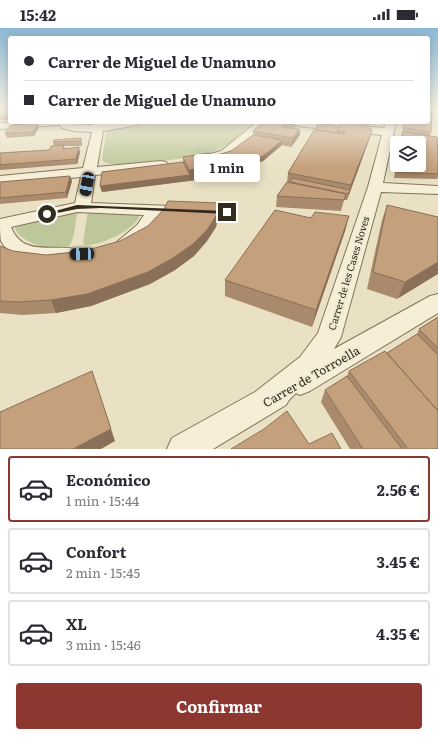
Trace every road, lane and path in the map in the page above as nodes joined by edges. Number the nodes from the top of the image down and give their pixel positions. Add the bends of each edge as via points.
1 (98, 129) edge
2 (255, 129) edge
3 (390, 129) edge
4 (195, 161) edge
5 (173, 164) edge
6 (89, 173) junction
7 (0, 180) edge
8 (375, 187) junction
9 (438, 190) edge
10 (82, 207) junction
11 (155, 209) junction
12 (227, 212) dead end
13 (1, 224) edge
14 (109, 248) edge
15 (89, 252) edge
16 (438, 302) edge
17 (266, 401) junction
18 (183, 449) edge

1 - 6 street
2 - 4 street via 225,154
3 - 8 street, Carrer de les Cases Noves
5 - 6 street
6 - 7 street
6 - 10 street
8 - 9 street
8 - 17 street, Carrer de les Cases Noves via 329,337 309,365
10 - 11 street
10 - 13 street
11 - 12 street
11 - 14 street via 146,226 136,236
13 - 15 street via 4,234 11,243 27,252 57,255
16 - 17 street, Carrer de Torroella
17 - 18 street, Carrer de Torroella

